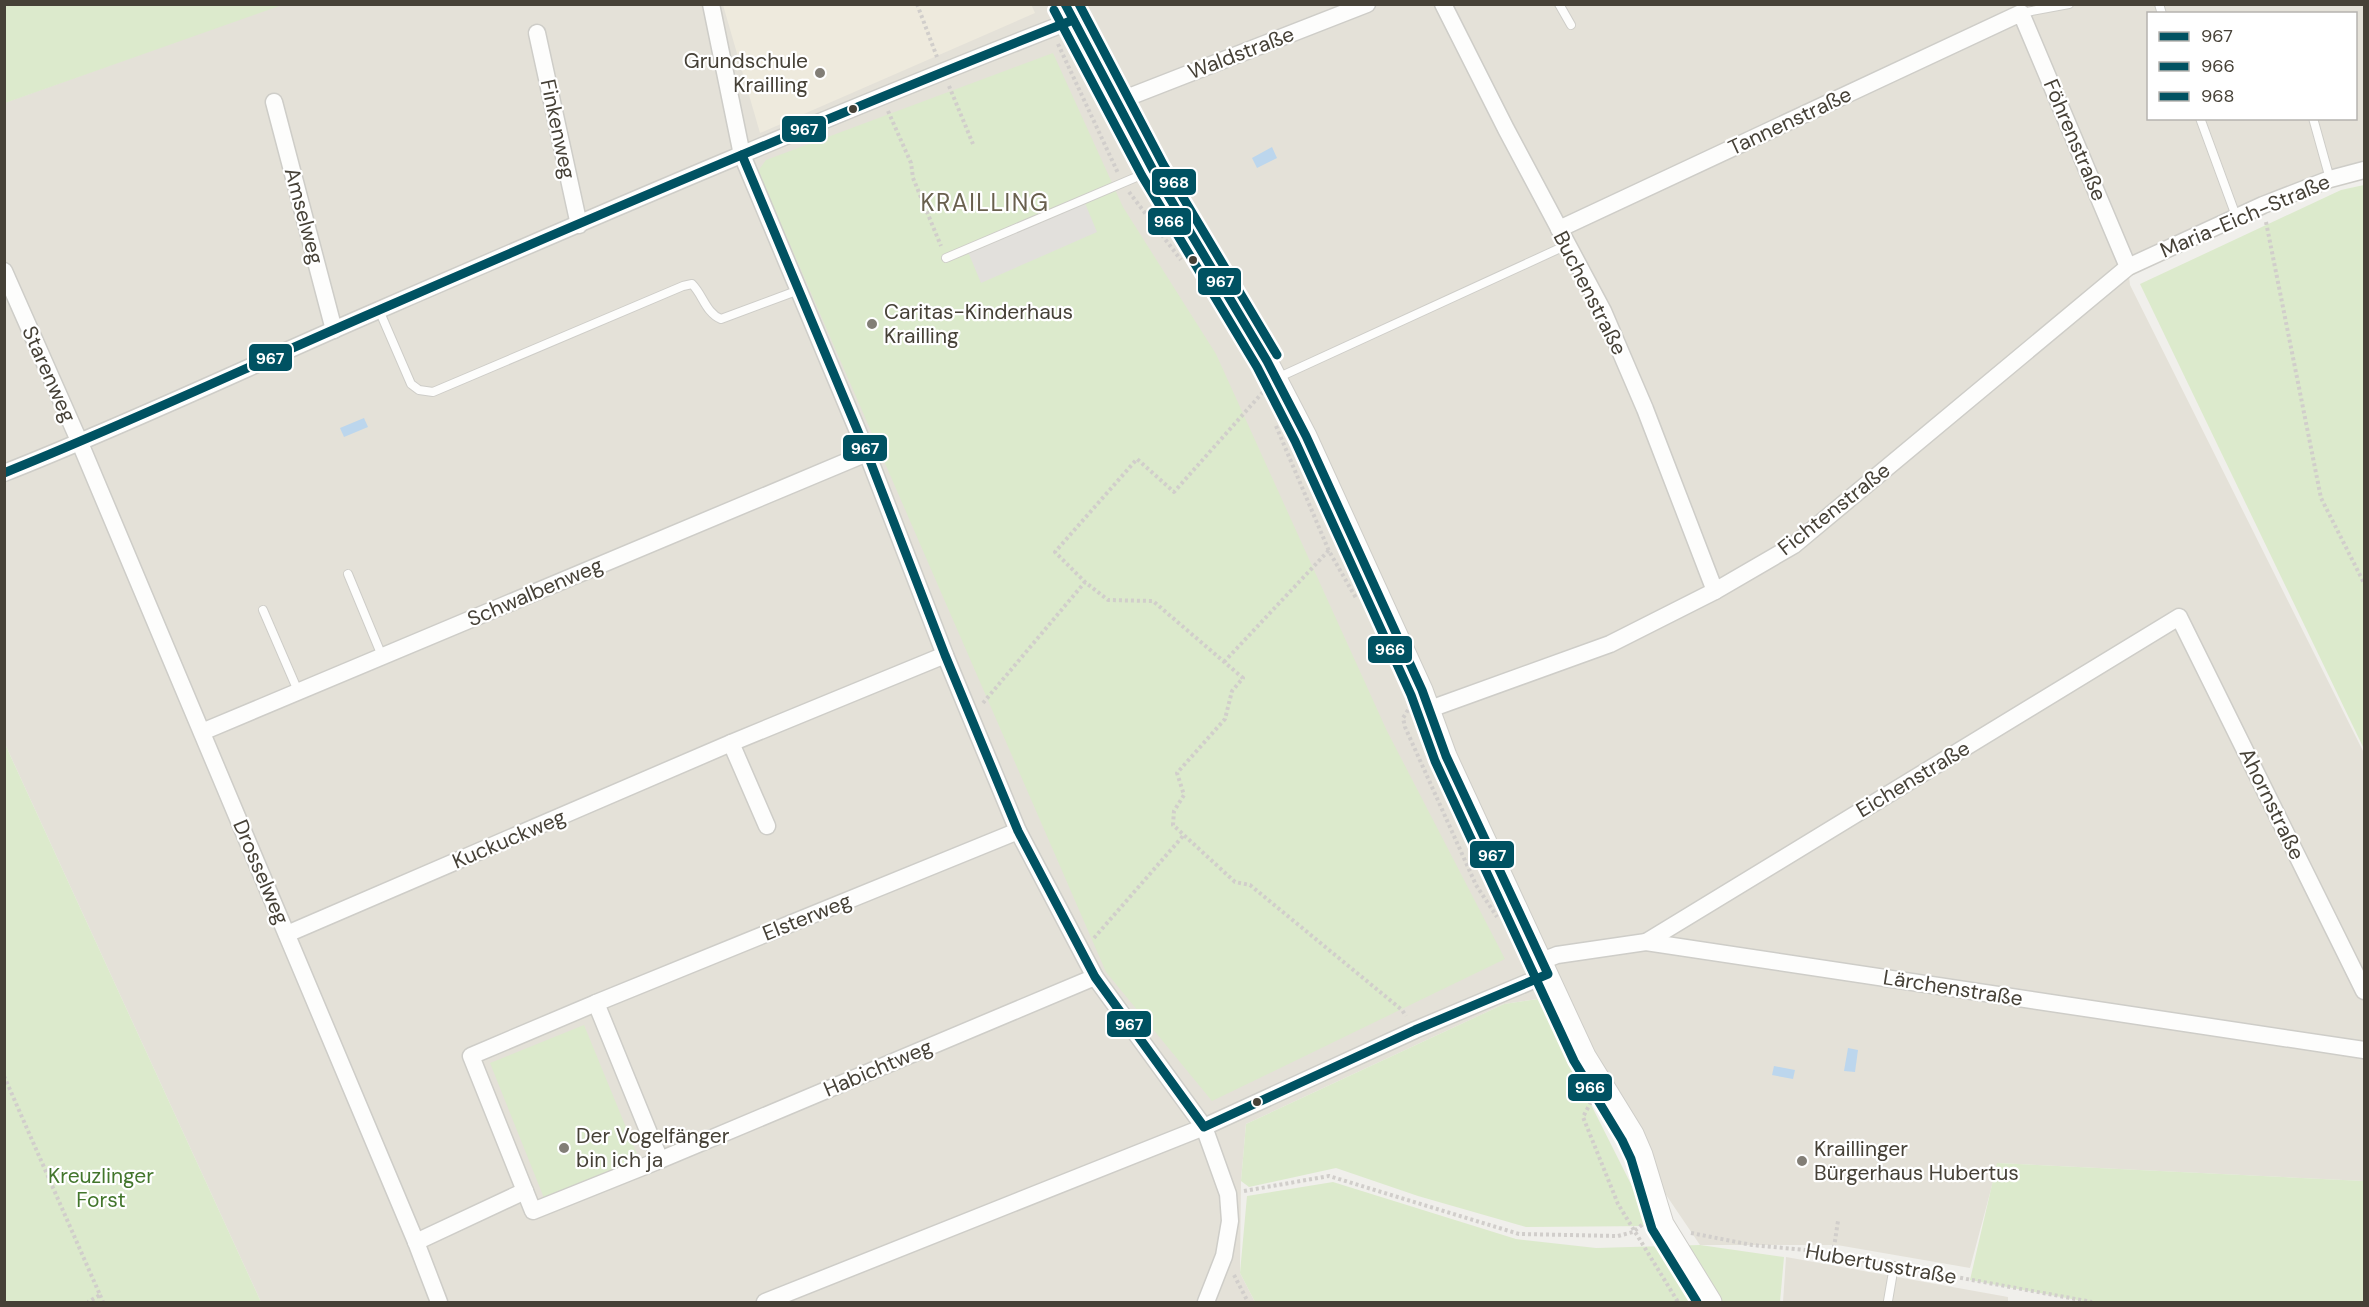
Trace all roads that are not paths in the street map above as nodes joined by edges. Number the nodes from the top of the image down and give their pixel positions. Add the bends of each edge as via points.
1 (711, 4) edge
2 (1367, 4) edge
3 (1443, 4) edge
4 (1559, 4) edge
5 (2069, 4) edge
6 (1069, 12) edge
7 (2021, 13) junction
8 (1571, 25) dead end
9 (537, 33) dead end
10 (274, 102) dead end
11 (1116, 102) junction
12 (2201, 120) edge
13 (2314, 120) edge
14 (742, 155) junction
15 (1153, 170) junction
16 (2364, 170) edge
17 (2330, 179) junction
18 (2236, 216) junction
19 (579, 225) junction
20 (1563, 237) junction
21 (946, 258) road end
22 (2128, 267) junction
23 (4, 272) edge
24 (798, 290) junction
25 (379, 310) junction
26 (334, 330) junction
27 (1265, 385) junction
28 (80, 443) junction
29 (867, 453) junction
30 (4, 473) edge
31 (348, 574) dead end
32 (1715, 591) junction
33 (263, 609) dead end
34 (2179, 617) joint
35 (945, 655) junction
36 (382, 656) junction
37 (298, 691) junction
38 (1421, 705) junction
39 (202, 732) junction
40 (731, 743) junction
41 (767, 826) dead end
42 (1018, 831) junction
43 (287, 934) junction
44 (1646, 942) junction
45 (1545, 967) junction
46 (1095, 977) junction
47 (2364, 991) edge
48 (596, 1003) junction
49 (2364, 1050) edge
50 (1204, 1127) junction
51 (660, 1160) junction
52 (525, 1191) junction
53 (416, 1242) junction
54 (1894, 1266) road end
55 (1888, 1301) dead end
56 (440, 1302) edge
57 (765, 1302) edge
58 (1206, 1302) edge
59 (1711, 1302) edge

1 - 14 street
2 - 11 street, Waldstraße
3 - 20 street, Buchenstraße
4 - 8 lane
5 - 7 lane
6 - 11 street
6 - 14 street via 942,71
7 - 20 street, Tannenstraße
7 - 22 street, Föhrenstraße
9 - 19 street, Finkenweg
10 - 26 street, Amselweg
11 - 15 street
12 - 18 lane
13 - 17 lane
14 - 19 street
14 - 24 street
15 - 21 lane
15 - 27 street via 1267,361
16 - 17 street, Maria-Eich-Straße
17 - 18 street, Maria-Eich-Straße
18 - 22 street, Maria-Eich-Straße
19 - 25 street
20 - 27 lane
20 - 32 street, Buchenstraße via 1603,311 1636,387
22 - 32 street, Fichtenstraße via 1794,545
23 - 28 street, Starenweg
24 - 25 lane via 721,319 712,315 692,284 683,286 433,392 411,384
24 - 29 street
25 - 26 street
26 - 28 street
27 - 38 street via 1306,436
28 - 30 street
28 - 39 street, Drosselweg
29 - 35 street
29 - 36 street, Schwalbenweg
31 - 36 lane
32 - 38 street, Fichtenstraße via 1610,644
33 - 37 lane
34 - 44 street, Eichenstraße
34 - 47 street, Ahornstraße
35 - 40 street, Kuckuckweg
35 - 42 street
36 - 37 street, Schwalbenweg
37 - 39 street, Schwalbenweg
38 - 45 street
39 - 43 street, Drosselweg
40 - 41 street
40 - 43 street, Kuckuckweg
42 - 46 street
42 - 48 street, Elsterweg
43 - 53 street, Drosselweg
44 - 45 street, Lärchenstraße via 1557,955
44 - 49 street, Lärchenstraße
45 - 50 street, Lärchenstraße
45 - 59 street via 1585,1056 1633,1134 1663,1224
46 - 50 street
46 - 51 street, Habichtweg
48 - 51 street
48 - 52 street, Elsterweg via 471,1056
50 - 57 street, Lärchenstraße
50 - 58 street via 1228,1194 1230,1221 1224,1256
51 - 52 street, Habichtweg via 533,1211
52 - 53 street
53 - 56 street, Drosselweg
54 - 55 lane

